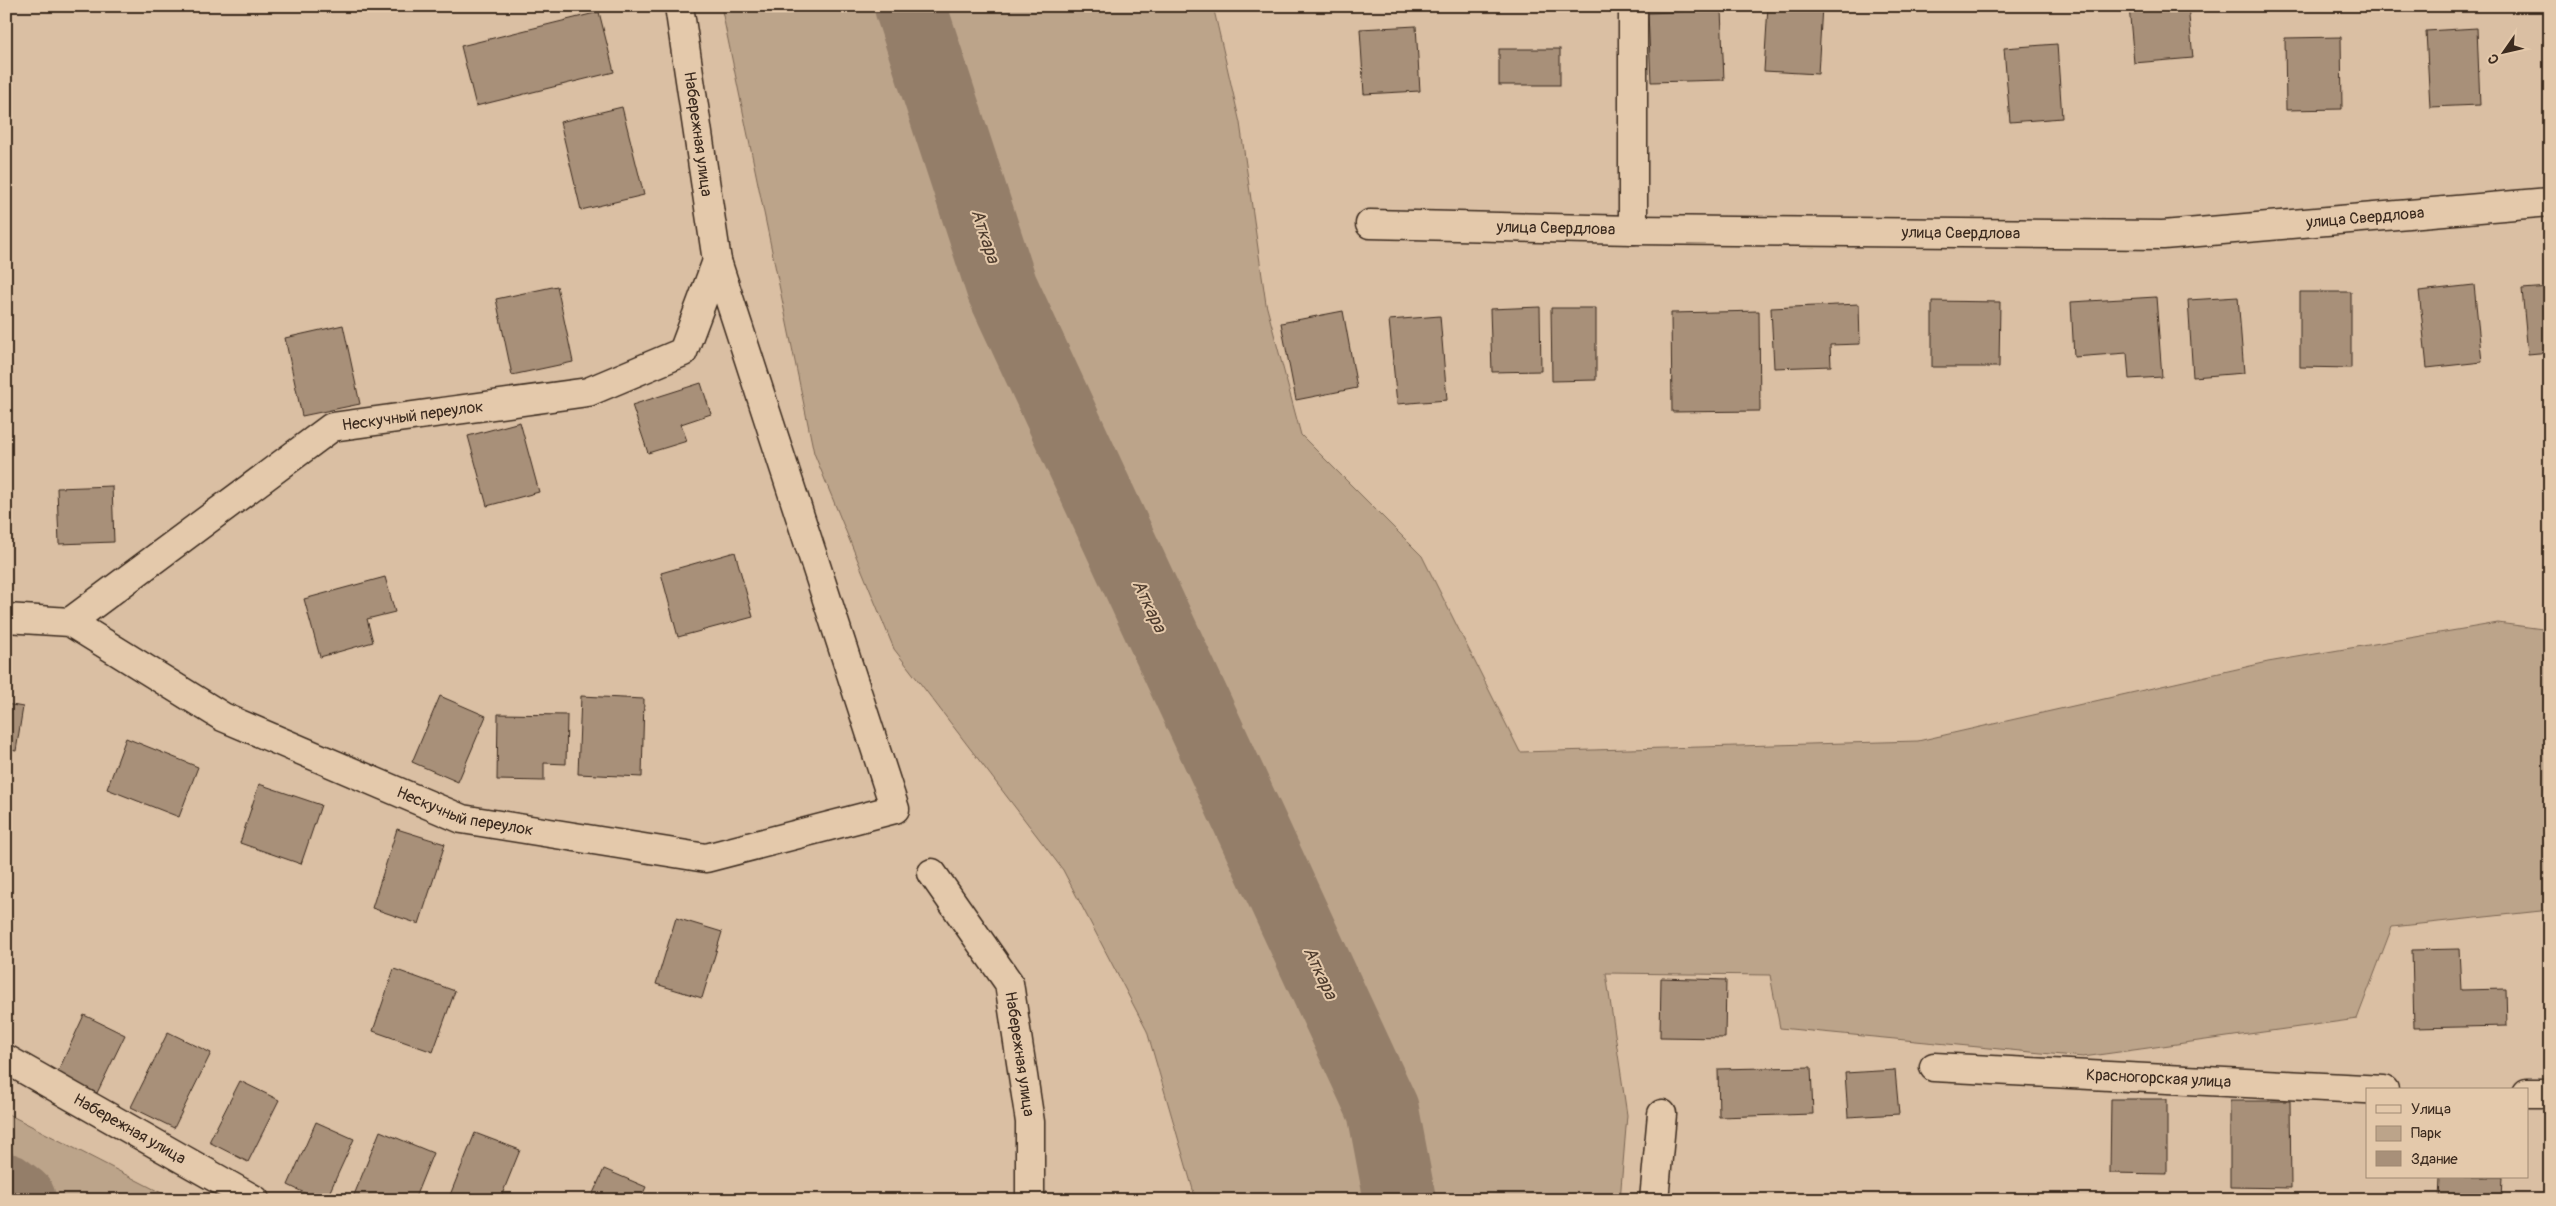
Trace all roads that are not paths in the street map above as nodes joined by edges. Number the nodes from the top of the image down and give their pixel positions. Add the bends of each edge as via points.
1 (679, 6) edge
2 (1633, 6) edge
3 (2550, 202) edge
4 (1370, 224) dead end
5 (1633, 230) junction
6 (717, 261) junction
7 (6, 618) edge
8 (70, 622) junction
9 (896, 809) joint
10 (932, 873) dead end
11 (6, 1059) edge
12 (1934, 1067) dead end
13 (2366, 1089) edge
14 (2528, 1093) edge
15 (2550, 1093) edge
16 (1662, 1114) dead end
17 (255, 1200) edge
18 (1030, 1200) edge
19 (1654, 1200) edge

1 - 6 street, Набережная улица
2 - 5 street
3 - 5 street, улица Свердлова via 2163,235
4 - 5 street, улица Свердлова
6 - 8 street, Нескучный переулок via 683,352 588,392 332,427
6 - 9 street, Набережная улица
7 - 8 street, Нескучный переулок
8 - 9 street, Нескучный переулок via 224,717 462,819 706,858
10 - 18 street, Набережная улица via 1009,983 1030,1122
11 - 17 street, Набережная улица
12 - 13 street, Красногорская улица
14 - 15 street
16 - 19 street

